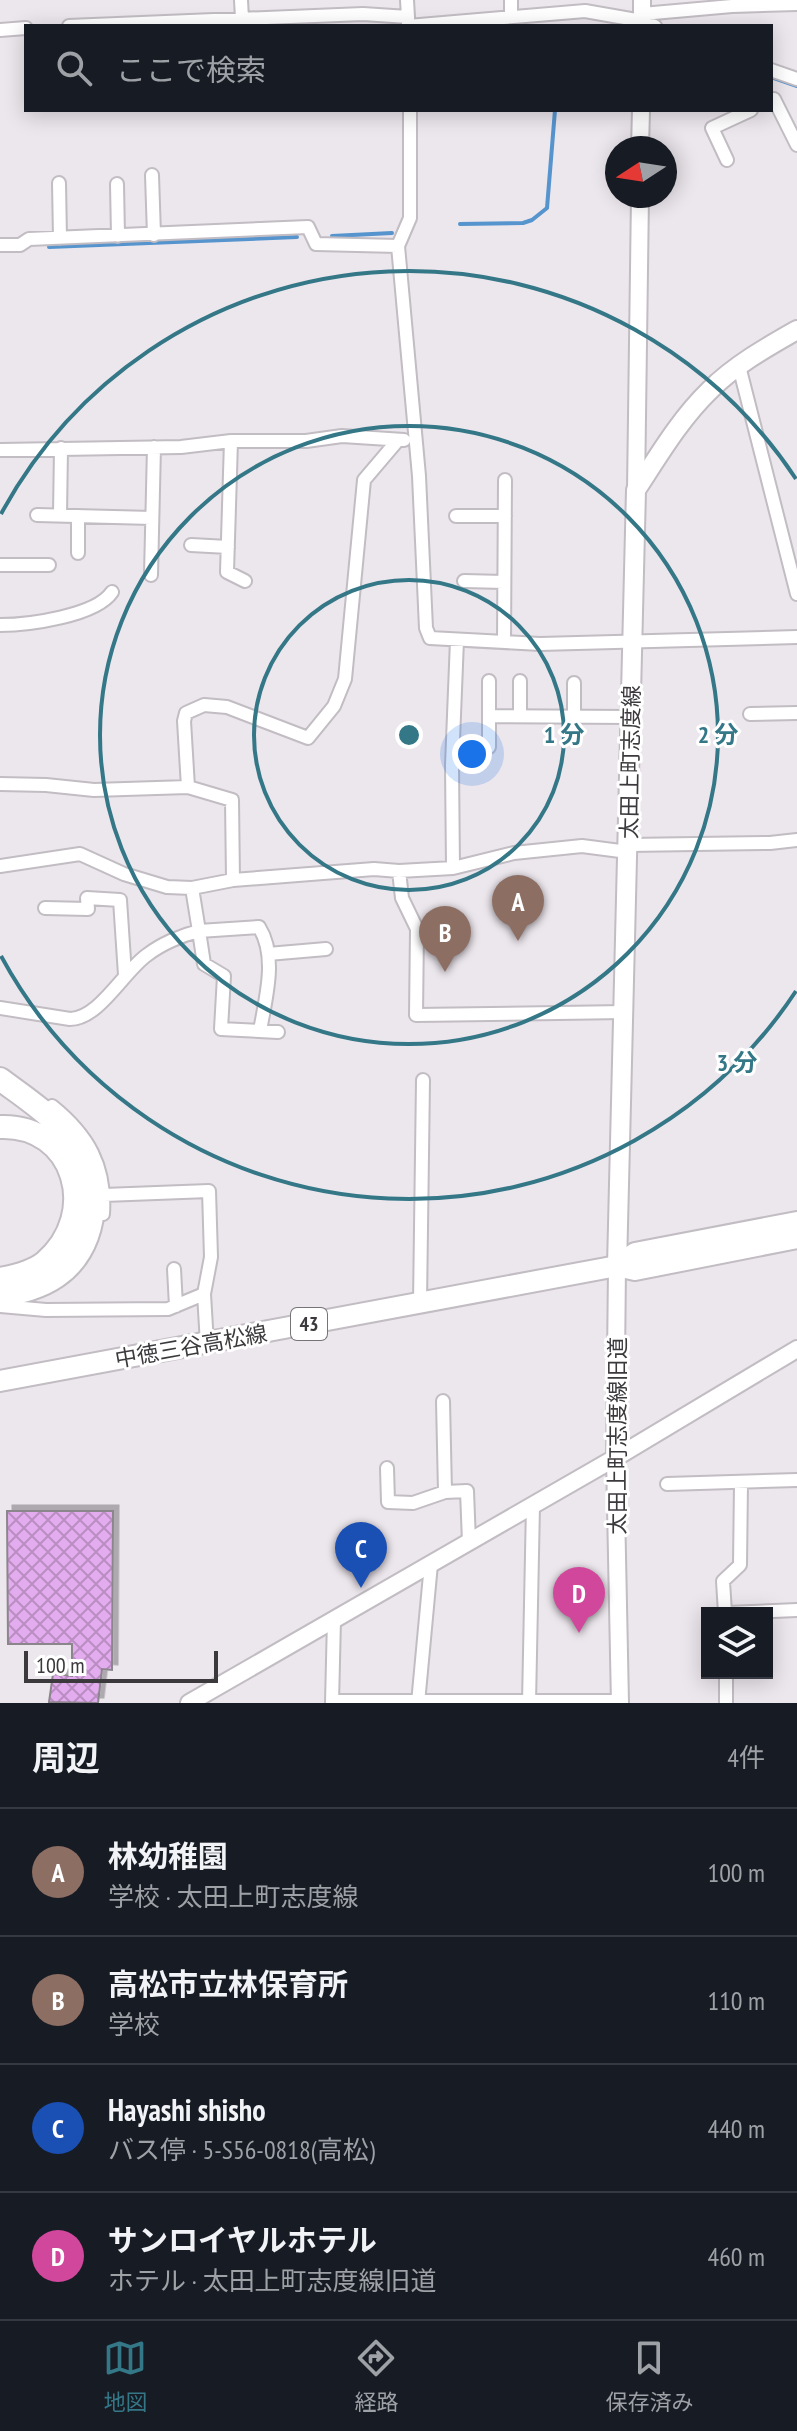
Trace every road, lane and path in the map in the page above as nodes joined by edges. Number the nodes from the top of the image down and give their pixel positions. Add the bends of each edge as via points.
1 (241, 0) edge
2 (337, 0) edge
3 (407, 0) edge
4 (511, 0) edge
5 (797, 4) edge
6 (560, 12) junction
7 (337, 15) junction
8 (511, 16) junction
9 (644, 17) edge
10 (242, 19) junction
11 (408, 22) edge
12 (118, 24) edge
13 (559, 24) edge
14 (24, 28) edge
15 (0, 30) edge
16 (773, 71) edge
17 (797, 79) edge
18 (773, 100) edge
19 (410, 112) edge
20 (641, 112) edge
21 (724, 116) edge
22 (640, 136) edge
23 (797, 145) edge
24 (727, 160) dead end
25 (152, 175) dead end
26 (59, 183) dead end
27 (117, 184) dead end
28 (640, 208) edge
29 (154, 235) junction
30 (118, 236) junction
31 (60, 238) junction
32 (0, 245) edge
33 (398, 246) junction
34 (797, 330) edge
35 (739, 366) junction
36 (398, 440) junction
37 (231, 441) junction
38 (415, 441) junction
39 (154, 447) junction
40 (61, 448) junction
41 (0, 450) edge
42 (505, 480) dead end
43 (636, 490) junction
44 (37, 515) dead end
45 (60, 515) junction
46 (78, 516) junction
47 (456, 516) dead end
48 (505, 516) junction
49 (152, 518) junction
50 (191, 545) dead end
51 (228, 547) junction
52 (78, 553) dead end
53 (0, 565) edge
54 (49, 565) dead end
55 (151, 575) dead end
56 (795, 580) edge
57 (245, 581) dead end
58 (464, 581) dead end
59 (504, 582) junction
60 (112, 592) dead end
61 (797, 594) edge
62 (0, 625) edge
63 (797, 637) edge
64 (457, 640) junction
65 (504, 642) junction
66 (632, 643) junction
67 (489, 681) dead end
68 (520, 681) dead end
69 (574, 683) dead end
70 (797, 713) edge
71 (750, 714) dead end
72 (489, 716) junction
73 (520, 716) junction
74 (574, 717) junction
75 (631, 717) junction
76 (489, 747) dead end
77 (0, 784) edge
78 (188, 787) junction
79 (797, 840) edge
80 (628, 848) junction
81 (0, 866) edge
82 (453, 868) junction
83 (399, 871) junction
84 (233, 880) junction
85 (192, 888) junction
86 (45, 908) dead end
87 (199, 931) junction
88 (326, 949) dead end
89 (268, 954) junction
90 (125, 975) junction
91 (0, 1008) edge
92 (625, 1012) junction
93 (260, 1031) junction
94 (278, 1032) dead end
95 (0, 1066) edge
96 (0, 1079) edge
97 (423, 1080) dead end
98 (0, 1127) edge
99 (104, 1195) junction
100 (797, 1222) edge
101 (797, 1238) edge
102 (617, 1266) junction
103 (174, 1269) dead end
104 (0, 1279) edge
105 (204, 1294) junction
106 (2, 1303) edge
107 (420, 1303) junction
108 (176, 1306) junction
109 (207, 1344) junction
110 (797, 1349) edge
111 (0, 1381) edge
112 (443, 1401) dead end
113 (615, 1458) junction
114 (387, 1468) dead end
115 (797, 1480) edge
116 (667, 1484) dead end
117 (741, 1484) junction
118 (445, 1492) junction
119 (533, 1505) junction
120 (469, 1542) junction
121 (431, 1564) junction
122 (725, 1607) edge
123 (797, 1610) edge
124 (773, 1611) edge
125 (334, 1619) junction
126 (726, 1679) edge
127 (418, 1701) edge
128 (332, 1702) edge
129 (529, 1702) edge
130 (620, 1702) edge
131 (189, 1703) edge
132 (726, 1703) edge

1 - 10 street
2 - 7 street
3 - 11 street
4 - 8 street
5 - 9 street
6 - 8 street
6 - 9 street
6 - 13 street
7 - 10 street
7 - 11 street
8 - 11 street
10 - 12 street
14 - 15 street
16 - 17 street
18 - 23 street
19 - 33 street via 410,218
20 - 22 street
21 - 24 street via 712,128
25 - 29 street
26 - 31 street
27 - 30 street
28 - 43 street
29 - 30 street
29 - 33 street via 308,227 316,244
30 - 31 street
31 - 32 street
33 - 38 street
34 - 35 main road
35 - 43 main road via 686,415
35 - 56 street
36 - 37 street via 342,436
36 - 38 street
36 - 78 street via 364,480 345,679 334,706 308,738 227,707 204,705 186,713
37 - 39 street
37 - 51 street
38 - 64 street via 426,628 430,638
39 - 40 street
39 - 49 street
40 - 41 street
40 - 45 street
42 - 48 street
43 - 66 main road, 太田上町志度線
44 - 45 street
45 - 46 street
46 - 49 street
46 - 52 street
47 - 48 street
48 - 59 street
49 - 55 street
50 - 51 street
51 - 57 street via 227,572
53 - 54 street
56 - 61 street
58 - 59 street
59 - 65 street
60 - 62 street via 89,610
63 - 66 street
64 - 65 street
64 - 82 street
65 - 66 street
66 - 75 main road, 太田上町志度線
67 - 72 street
68 - 73 street
69 - 74 street
70 - 71 street
72 - 73 street
72 - 76 street
73 - 74 street
74 - 75 street
75 - 80 main road, 太田上町志度線
77 - 78 street via 94,790
78 - 84 street via 232,800
79 - 80 street
80 - 82 street via 530,851
80 - 92 main road, 太田上町志度線
81 - 85 street via 80,854 155,884
82 - 83 street
83 - 84 street
83 - 92 street via 402,898 417,929 416,1015
84 - 85 street
85 - 87 street
86 - 90 street via 88,909 87,898 120,900
87 - 89 street via 259,927
87 - 90 street via 147,954
87 - 93 street via 204,964 224,976 221,1029
88 - 89 street
89 - 93 street
90 - 91 street via 80,1019
92 - 102 main road, 太田上町志度線
93 - 94 street
95 - 99 street via 72,1122 100,1169
96 - 106 highway via 59,1127 81,1155 93,1190 92,1223 81,1252 59,1275
97 - 107 street
98 - 104 highway via 24,1128 45,1137 66,1161 76,1190 76,1217 64,1243 43,1263
99 - 105 street via 209,1191 211,1257
99 - 106 street via 94,1241 72,1273 54,1287
100 - 102 main road, 中徳三谷高松線 / 43 via 635,1253
101 - 102 main road, 中徳三谷高松線 / 43 via 635,1270
102 - 107 main road, 中徳三谷高松線 / 43
102 - 113 street, 太田上町志度線旧道
103 - 108 street
105 - 108 street
105 - 109 street
106 - 108 street via 46,1310
107 - 109 main road, 中徳三谷高松線 / 43
109 - 111 main road, 中徳三谷高松線 / 43
110 - 113 street
112 - 118 street
113 - 119 street
113 - 130 street, 太田上町志度線旧道
114 - 118 street via 388,1502 413,1503
115 - 117 street
116 - 117 street
117 - 122 street via 740,1565 723,1581
118 - 120 street via 467,1491
119 - 120 street
119 - 129 street
120 - 121 street
121 - 125 street
121 - 127 street
123 - 124 street
125 - 128 street
125 - 131 street
126 - 132 street
127 - 128 street
127 - 129 street
129 - 130 street

